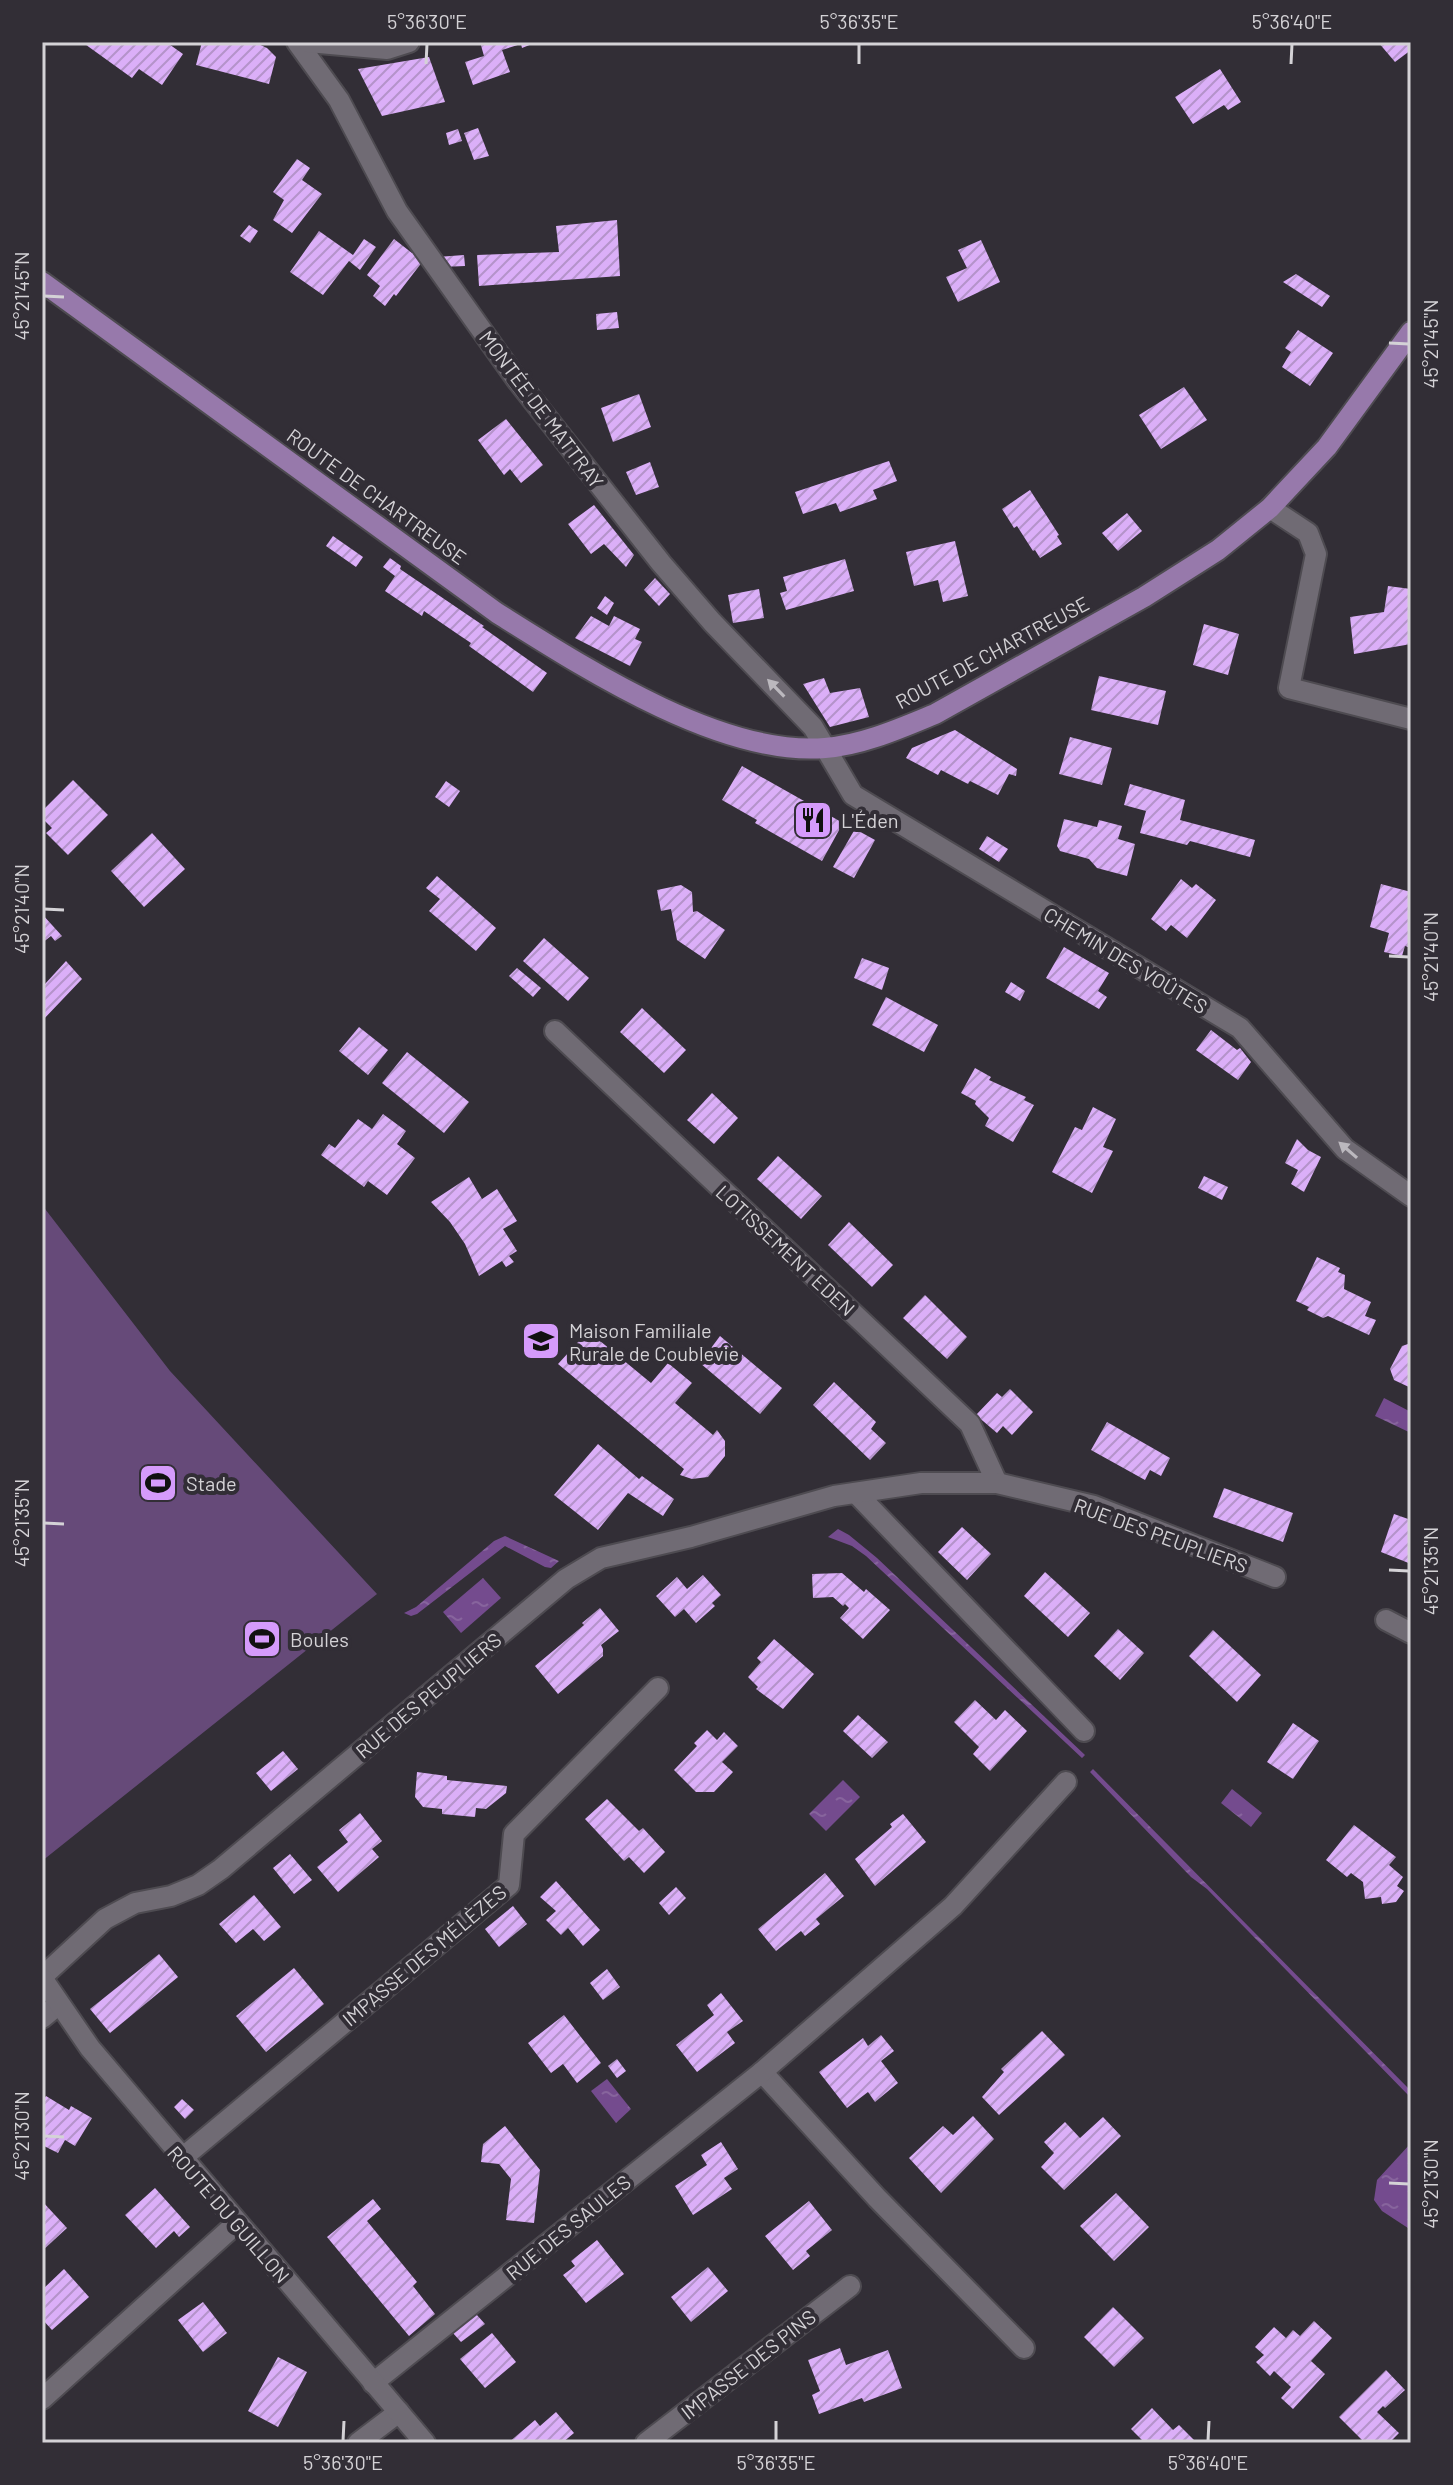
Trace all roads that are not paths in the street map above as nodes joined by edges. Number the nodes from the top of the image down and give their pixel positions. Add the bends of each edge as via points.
1 (297, 42) edge
2 (308, 42) edge
3 (409, 42) edge
4 (42, 282) edge
5 (1411, 332) edge
6 (1270, 508) junction
7 (1411, 719) edge
8 (825, 748) junction
9 (555, 1031) dead end
10 (1411, 1196) edge
11 (997, 1483) junction
12 (856, 1493) junction
13 (1275, 1577) dead end
14 (1386, 1620) dead end
15 (1411, 1633) edge
16 (658, 1688) dead end
17 (1084, 1731) dead end
18 (1066, 1782) dead end
19 (42, 1977) edge
20 (59, 2004) junction
21 (42, 2018) edge
22 (762, 2072) junction
23 (181, 2159) junction
24 (237, 2223) junction
25 (850, 2286) dead end
26 (1024, 2348) dead end
27 (373, 2383) junction
28 (42, 2399) edge
29 (399, 2412) junction
30 (358, 2443) edge
31 (425, 2443) edge
32 (646, 2443) edge

8 -> 1 street, MONTÉE DE MATTRAY via 813,727 661,563 517,380 397,211 339,100
2 - 3 street via 387,49
4 - 8 main road, ROUTE DE CHARTREUSE via 497,613 569,658 701,724 773,746
5 - 6 main road, ROUTE DE CHARTREUSE via 1327,447
6 - 7 street via 1308,533 1316,554 1289,688
6 - 8 main road, ROUTE DE CHARTREUSE via 1218,550 1144,597 935,714
10 -> 8 street, CHEMIN DES VOÛTES via 1345,1149 1240,1028 853,795
9 - 11 street, LOTISSEMENT EDEN via 970,1424
11 - 12 street, RUE DES PEUPLIERS via 921,1483
11 - 13 street, RUE DES PEUPLIERS via 1094,1506
12 - 17 street
12 - 19 street, RUE DES PEUPLIERS via 601,1558 566,1579 221,1869 198,1885 135,1903 105,1919
14 - 15 street
16 - 23 street, IMPASSE DES MÉLÈZES via 514,1834 509,1885
18 - 22 street, RUE DES SAULES via 953,1906
19 - 20 street, ROUTE DU GUILLON
20 - 21 street
20 - 23 street, ROUTE DU GUILLON
22 - 26 street
22 - 27 street, RUE DES SAULES
23 - 24 street, ROUTE DU GUILLON
24 - 27 street, ROUTE DU GUILLON
24 - 28 street
25 - 32 street, IMPASSE DES PINS
27 - 29 street, ROUTE DU GUILLON
29 - 30 street
29 - 31 street, ROUTE DU GUILLON

